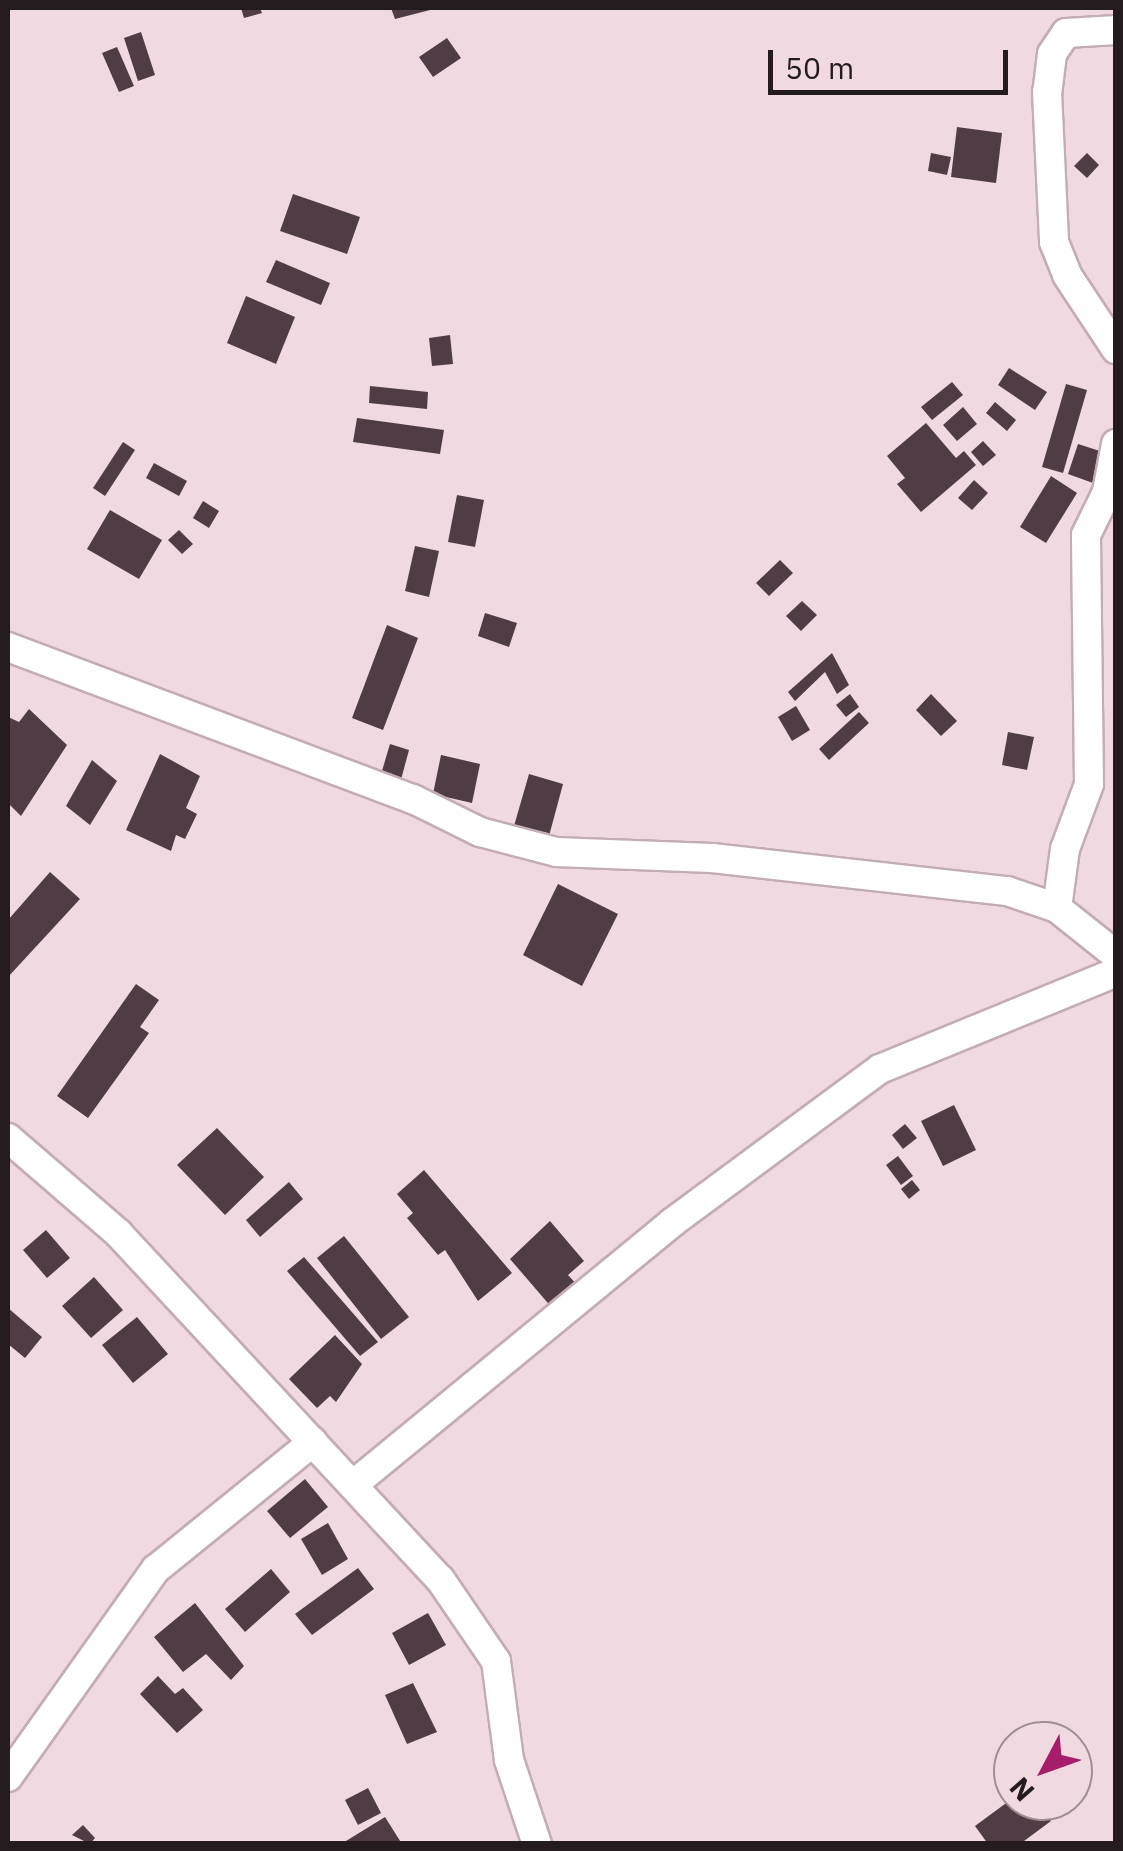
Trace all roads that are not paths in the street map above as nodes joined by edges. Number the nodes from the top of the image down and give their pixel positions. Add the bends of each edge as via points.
1 (1116, 30) edge
2 (1116, 349) edge
3 (1116, 444) edge
4 (8, 647) edge
5 (1057, 908) junction
6 (1116, 955) edge
7 (1116, 972) edge
8 (8, 1138) edge
9 (312, 1442) junction
10 (354, 1484) junction
11 (8, 1778) edge
12 (537, 1844) edge

1 - 2 street via 1066,33 1052,54 1047,92 1054,242
3 - 5 street via 1107,492 1086,535 1088,784 1064,848
4 - 5 street via 413,799 480,832 556,852 751,862 1007,891
5 - 6 street
7 - 10 street via 880,1069 673,1222
8 - 9 street via 118,1233
9 - 10 street
9 - 11 street via 156,1569
10 - 12 street via 440,1579 496,1661 509,1760

